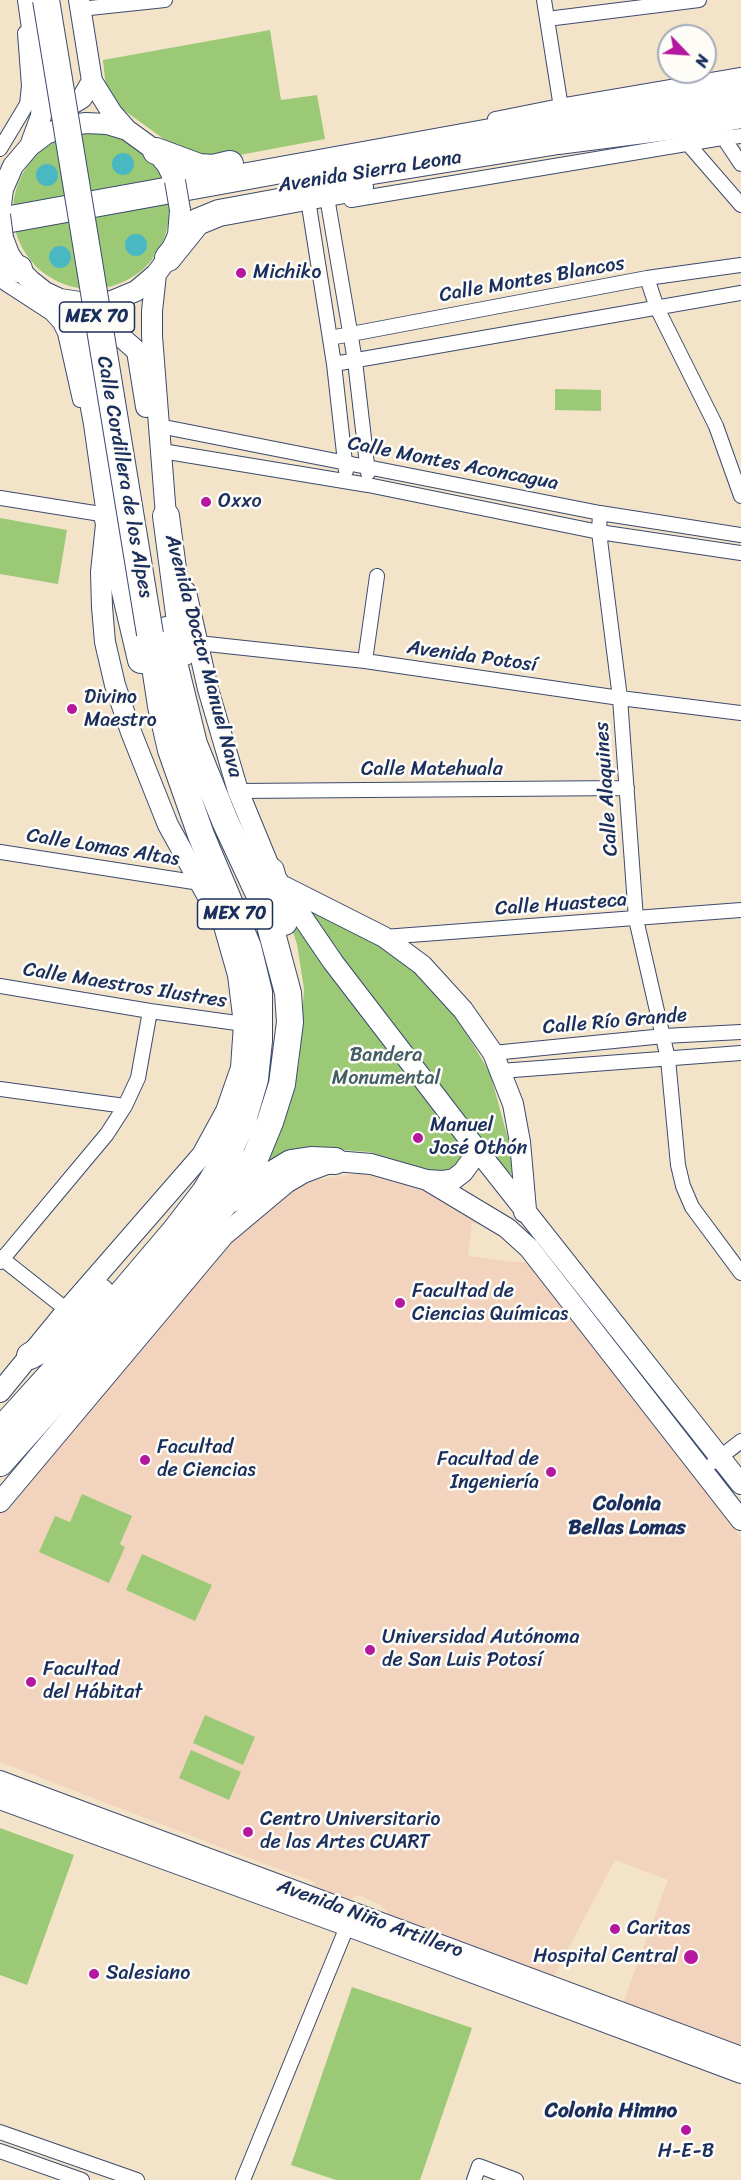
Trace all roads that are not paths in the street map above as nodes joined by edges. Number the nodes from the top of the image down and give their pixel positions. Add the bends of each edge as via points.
1 (165, 0) edge
2 (544, 0) edge
3 (699, 0) edge
4 (34, 2) edge
5 (73, 3) edge
6 (658, 3) edge
7 (547, 19) junction
8 (741, 75) edge
9 (92, 81) junction
10 (741, 92) edge
11 (42, 99) junction
12 (741, 104) edge
13 (633, 110) junction
14 (741, 115) edge
15 (560, 122) junction
16 (127, 130) junction
17 (710, 132) edge
18 (30, 146) junction
19 (401, 148) junction
20 (0, 149) edge
21 (156, 151) junction
22 (741, 164) edge
23 (2, 190) edge
24 (274, 202) junction
25 (328, 203) junction
26 (741, 205) edge
27 (309, 206) junction
28 (0, 214) edge
29 (4, 250) edge
30 (741, 265) edge
31 (162, 266) junction
32 (647, 278) junction
33 (741, 293) edge
34 (60, 299) junction
35 (657, 308) junction
36 (350, 333) junction
37 (330, 338) junction
38 (80, 350) junction
39 (355, 361) junction
40 (334, 364) junction
41 (94, 424) junction
42 (159, 426) junction
43 (162, 451) junction
44 (345, 463) junction
45 (368, 467) junction
46 (347, 481) junction
47 (368, 484) junction
48 (165, 489) junction
49 (741, 496) edge
50 (0, 498) edge
51 (600, 513) junction
52 (107, 515) junction
53 (166, 516) junction
54 (599, 532) junction
55 (741, 535) edge
56 (741, 553) edge
57 (377, 576) dead end
58 (158, 632) junction
59 (198, 643) junction
60 (365, 661) junction
61 (620, 698) junction
62 (741, 713) edge
63 (627, 788) junction
64 (238, 791) junction
65 (225, 821) junction
66 (201, 835) junction
67 (0, 852) edge
68 (277, 878) junction
69 (200, 883) junction
70 (741, 910) edge
71 (636, 919) junction
72 (384, 937) junction
73 (0, 986) edge
74 (150, 1011) junction
75 (244, 1024) junction
76 (741, 1032) edge
77 (664, 1036) junction
78 (288, 1040) junction
79 (741, 1053) edge
80 (668, 1059) junction
81 (496, 1062) junction
82 (0, 1089) edge
83 (125, 1106) junction
84 (475, 1147) junction
85 (335, 1161) junction
86 (427, 1180) junction
87 (214, 1198) junction
88 (526, 1210) junction
89 (507, 1228) junction
90 (1, 1259) edge
91 (741, 1273) edge
92 (67, 1310) junction
93 (30, 1356) junction
94 (0, 1392) edge
95 (0, 1431) edge
96 (741, 1441) edge
97 (720, 1457) junction
98 (0, 1463) edge
99 (703, 1470) junction
100 (738, 1475) edge
101 (716, 1486) junction
102 (0, 1502) edge
103 (741, 1520) edge
104 (0, 1781) edge
105 (0, 1799) edge
106 (119, 1834) junction
107 (350, 1919) junction
108 (741, 2057) edge
109 (741, 2073) edge
110 (0, 2132) edge
111 (0, 2151) edge
112 (52, 2151) junction
113 (43, 2174) edge
114 (82, 2180) edge
115 (137, 2180) edge
116 (243, 2180) edge
117 (474, 2180) edge
118 (516, 2180) edge

1 - 5 street
2 - 7 street
3 - 6 street
4 - 11 main road
4 - 20 street via 25,22 27,104
4 - 58 highway, Calle Cordillera de los Alpes / MEX 70, bridge
5 - 9 main road
5 - 58 highway, Calle Cordillera de los Alpes / MEX 70 via 96,221
6 - 7 street
7 - 15 street
8 - 15 street, Avenida Sierra Leona
9 - 11 main road via 82,98 72,104
9 - 16 main road
10 - 13 highway, Avenida Sierra Leona
11 - 18 main road via 41,116
12 - 17 highway via 729,107
13 - 15 highway, Avenida Sierra Leona
13 - 17 highway
14 - 17 highway, Avenida Sierra Leona
15 - 17 highway, Avenida Sierra Leona
15 - 19 highway, Avenida Sierra Leona
15 - 24 highway via 521,159
15 - 29 highway, Avenida Sierra Leona
16 - 18 main road via 107,124 66,126
16 - 21 main road
17 - 22 street
17 - 25 street, Avenida Sierra Leona
17 - 26 street
18 - 23 main road via 13,166
19 - 21 highway via 372,140 213,168 199,167
19 - 29 highway, Avenida Sierra Leona
21 - 31 main road, Avenida Doctor Manuel Nava, bridge via 175,181 180,210 178,235
23 - 28 main road
24 - 27 street, Avenida Sierra Leona
24 - 31 highway via 219,213 198,222
25 - 27 street, Avenida Sierra Leona
25 - 36 street
27 - 37 street
28 - 29 main road, bridge
29 - 34 main road via 31,281
29 - 41 street via 60,323 81,403
30 - 32 street, Calle Montes Blancos
31 - 34 main road via 136,291 112,301
31 - 42 main road, Avenida Doctor Manuel Nava via 152,311
32 - 35 street
32 - 36 street, Calle Montes Blancos
33 - 35 street
34 - 38 main road via 77,333
35 - 39 street
35 - 49 street via 716,426
36 - 37 street, Calle Montes Blancos
36 - 39 street
37 - 40 street
38 - 41 main road
38 - 48 main road via 90,340 110,334 137,351 156,483
39 - 40 street
39 - 45 street
40 - 44 street
41 - 52 main road
42 - 43 main road, Avenida Doctor Manuel Nava
42 - 44 street, Calle Montes Aconcagua
43 - 46 street, Calle Montes Aconcagua
43 - 48 main road, Avenida Doctor Manuel Nava
44 - 45 street, Calle Montes Aconcagua
44 - 46 street
45 - 47 street
45 - 51 street, Calle Montes Aconcagua
46 - 47 street, Calle Montes Aconcagua
47 - 54 street, Calle Montes Aconcagua
48 - 53 main road, Avenida Doctor Manuel Nava
50 - 52 street
51 - 54 street, Calle Alaquines
51 - 55 street, Calle Montes Aconcagua
52 - 66 highway via 171,782
52 - 69 main road via 102,607 115,685 168,825
53 - 59 main road, Avenida Doctor Manuel Nava
53 - 65 highway via 191,691
54 - 56 street, Calle Montes Aconcagua
54 - 61 street, Calle Alaquines
57 - 60 street
58 - 65 highway, MEX 70 via 194,744
58 - 66 highway, MEX 70 via 160,706
59 - 60 street, Avenida Potosí
59 - 64 main road, Avenida Doctor Manuel Nava
60 - 61 street, Avenida Potosí
61 - 62 street, Avenida Potosí
61 - 63 street, Calle Alaquines
63 - 64 street, Calle Matehuala
63 - 71 street, Calle Alaquines
64 - 68 main road, Avenida Doctor Manuel Nava
65 - 78 highway, MEX 70 via 265,907 288,993
66 - 87 highway, MEX 70 via 248,947 259,992 255,1079
67 - 69 street, Calle Lomas Altas
68 - 72 main road
68 - 78 highway via 298,988
68 - 84 main road, Avenida Doctor Manuel Nava via 333,962
69 - 75 main road via 224,926 232,951
70 - 71 street, Calle Huasteca
71 - 72 street, Calle Huasteca
71 - 77 street, Calle Alaquines
72 - 81 main road via 422,965 444,988
73 - 74 street, Calle Maestros Ilustres
74 - 75 street, Calle Maestros Ilustres
74 - 83 street via 138,1078
75 - 92 main road via 241,1068 226,1111 202,1155
76 - 77 street, Calle Río Grande
77 - 80 street, Calle Alaquines
77 - 81 street, Calle Río Grande
78 - 87 highway, MEX 70 via 282,1084 255,1156
79 - 80 street, Calle Río Grande
80 - 81 street, Calle Río Grande
80 - 91 street, Calle Alaquines via 683,1186 692,1207
81 - 88 main road via 515,1114
82 - 83 street
83 - 90 street
84 - 86 main road via 471,1161 454,1179
84 - 88 main road, Avenida Doctor Manuel Nava
85 - 86 main road via 370,1164
85 - 87 highway via 291,1163
85 - 102 main road via 286,1183 224,1235
86 - 89 main road
87 - 93 highway via 145,1244 58,1339
87 - 95 highway, MEX 70 via 175,1232
87 - 98 highway, MEX 70 via 100,1351
88 - 89 main road
88 - 97 main road, Avenida Doctor Manuel Nava
89 - 99 main road via 529,1248
90 - 92 street
92 - 93 main road
93 - 94 main road
96 - 97 street
97 - 99 street
97 - 100 main road, Avenida Doctor Manuel Nava
99 - 101 main road
100 - 101 street
101 - 103 main road
104 - 106 main road, Avenida Niño Artillero
105 - 106 main road, Avenida Niño Artillero
106 - 107 main road, Avenida Niño Artillero
107 - 108 main road, Avenida Niño Artillero
107 - 109 main road, Avenida Niño Artillero
107 - 116 street
110 - 112 street
111 - 113 street
112 - 113 street
112 - 115 street
113 - 114 street
117 - 118 street via 479,2166

